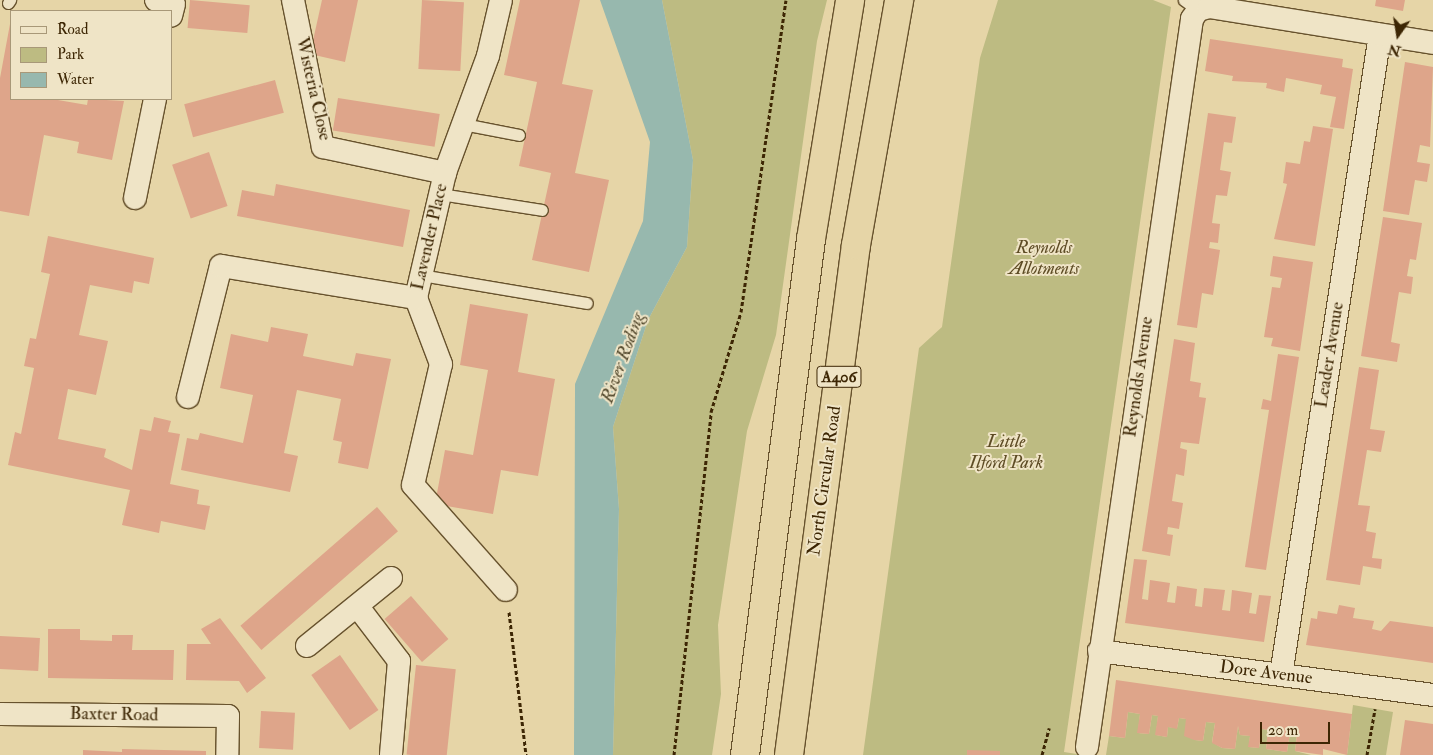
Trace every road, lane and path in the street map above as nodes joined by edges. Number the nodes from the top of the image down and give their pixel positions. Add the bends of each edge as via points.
1 (156, 0) edge
2 (293, 0) edge
3 (501, 0) edge
4 (786, 0) edge
5 (850, 0) edge
6 (899, 0) edge
7 (1191, 5) edge
8 (172, 12) edge
9 (1380, 35) junction
10 (1433, 44) edge
11 (155, 100) edge
12 (463, 124) junction
13 (519, 135) dead end
14 (445, 173) junction
15 (440, 194) junction
16 (135, 198) dead end
17 (542, 210) dead end
18 (422, 275) junction
19 (416, 298) junction
20 (587, 303) dead end
21 (188, 397) dead end
22 (391, 578) dead end
23 (506, 590) joint
24 (358, 607) junction
25 (307, 646) dead end
26 (1099, 652) junction
27 (1280, 675) junction
28 (1378, 688) junction
29 (1433, 695) edge
30 (0, 714) edge
31 (1049, 728) dead end
32 (1087, 747) dead end
33 (227, 755) edge
34 (391, 755) edge
35 (526, 755) edge
36 (674, 755) edge
37 (745, 755) edge
38 (788, 755) edge
39 (1042, 755) edge
40 (1367, 755) edge

1 - 8 street via 174,4
2 - 14 street, Wisteria Close via 323,147
3 - 12 street, Lavender Place via 488,56
4 - 36 path via 768,118 762,193 741,312 711,412
5 - 37 highway, A406 via 811,239
6 - 38 highway, North Circular Road / A406 via 856,245
7 - 9 street
7 - 26 street, Reynolds Avenue
9 - 10 street
9 - 27 street, Leader Avenue
11 - 16 street
12 - 13 lane
12 - 14 street, Lavender Place
14 - 15 street, Lavender Place
15 - 17 lane
15 - 18 street, Lavender Place
18 - 19 street, Lavender Place
18 - 20 lane
19 - 21 street via 221,266
19 - 23 street, Lavender Place via 441,364 413,485
22 - 24 street
23 - 35 path
24 - 25 street
24 - 34 street via 399,661
26 - 27 street, Dore Avenue
26 - 32 street, Reynolds Avenue
27 - 28 street, Dore Avenue
28 - 29 street, Dore Avenue
28 - 40 path
30 - 33 street, Baxter Road via 228,716
31 - 39 path

